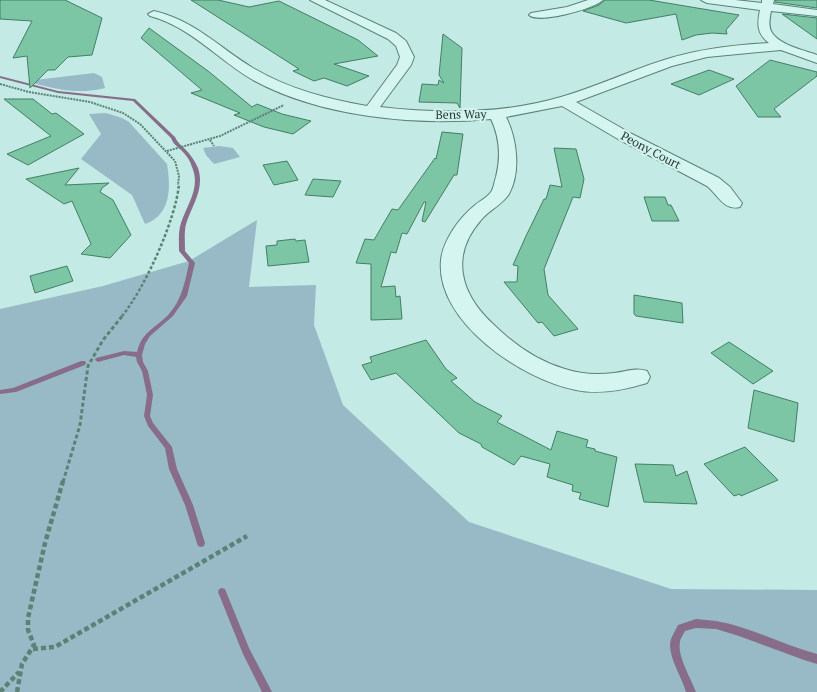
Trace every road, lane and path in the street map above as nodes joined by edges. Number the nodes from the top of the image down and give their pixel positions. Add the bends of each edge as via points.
1 (316, 0) edge
2 (598, 0) edge
3 (708, 0) edge
4 (767, 4) edge
5 (817, 13) edge
6 (154, 14) dead end
7 (535, 15) dead end
8 (783, 46) junction
9 (817, 59) edge
10 (0, 84) edge
11 (302, 96) junction
12 (564, 101) junction
13 (371, 110) junction
14 (496, 113) junction
15 (210, 140) junction
16 (214, 146) dead end
17 (166, 152) junction
18 (733, 203) dead end
19 (638, 376) dead end
20 (247, 536) dead end
21 (32, 649) junction
22 (19, 672) junction
23 (0, 692) edge
24 (17, 692) edge

1 - 13 street via 380,29 402,44 407,57 404,65
2 - 7 street
3 - 4 street
4 - 5 street
4 - 8 street via 765,32
6 - 11 street, Bens Way via 182,22 246,69
8 - 9 street
8 - 12 street, Bens Way via 682,59
10 - 17 path via 112,108 140,124
11 - 13 street, Bens Way
11 - 15 path
12 - 14 street, Bens Way
12 - 18 street, Peony Court via 713,182
13 - 14 street, Bens Way via 443,115
14 - 19 street via 508,140 509,157 500,194 476,213 454,247 451,264 454,286 466,310 484,331 530,364 557,376 597,384
15 - 16 path
15 - 17 path
17 - 21 path via 178,166 178,193 160,248 140,292 103,340 88,366 80,425 45,543 28,618 28,630 34,644
20 - 21 path via 68,640 54,647
21 - 22 path
22 - 23 path
22 - 24 path

